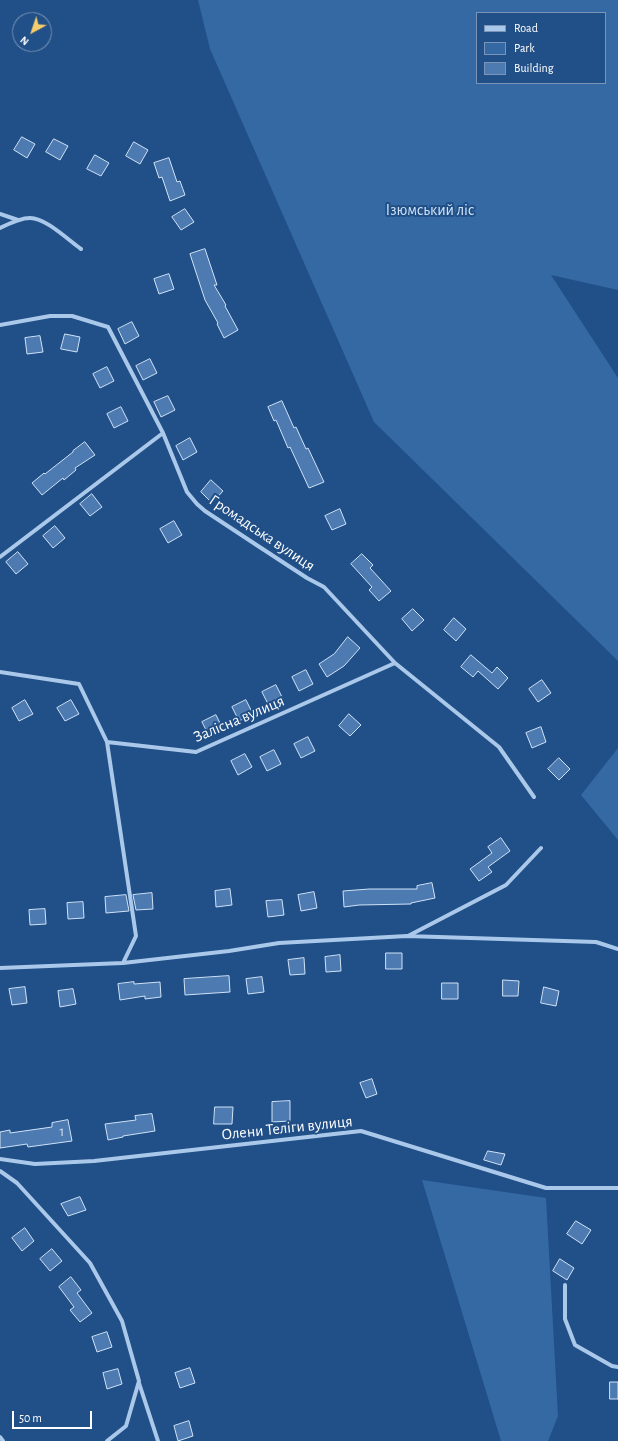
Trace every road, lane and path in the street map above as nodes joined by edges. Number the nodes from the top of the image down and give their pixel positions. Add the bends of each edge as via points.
1 (0, 214) edge
2 (19, 220) junction
3 (0, 228) edge
4 (81, 250) dead end
5 (0, 325) edge
6 (163, 433) junction
7 (0, 557) edge
8 (395, 663) junction
9 (0, 672) edge
10 (107, 742) junction
11 (534, 797) dead end
12 (541, 848) dead end
13 (407, 936) junction
14 (618, 949) edge
15 (123, 963) junction
16 (0, 968) edge
17 (0, 1159) edge
18 (0, 1171) edge
19 (618, 1188) edge
20 (565, 1285) dead end
21 (618, 1367) edge
22 (138, 1381) junction
23 (0, 1437) edge
24 (3, 1441) edge
25 (107, 1441) edge
26 (158, 1441) edge

1 - 2 street
2 - 3 street
2 - 4 street via 42,220
5 - 6 street, Громадська вулиця via 50,316 72,316 108,327
6 - 7 street
6 - 8 street, Громадська вулиця via 187,492 197,504 324,588
8 - 10 street, Залісна вулиця via 196,752
8 - 11 street, Громадська вулиця via 499,747
9 - 10 street via 79,684
10 - 15 street via 136,936
12 - 13 street via 506,885
13 - 14 street via 596,942
13 - 15 street via 279,943
15 - 16 street
17 - 19 street, Олени Теліги вулиця via 35,1164 94,1160 361,1131 546,1188
18 - 22 street via 17,1183 90,1263 122,1321
20 - 21 street via 565,1319 574,1345
22 - 25 street via 126,1426
22 - 26 street
23 - 24 street

